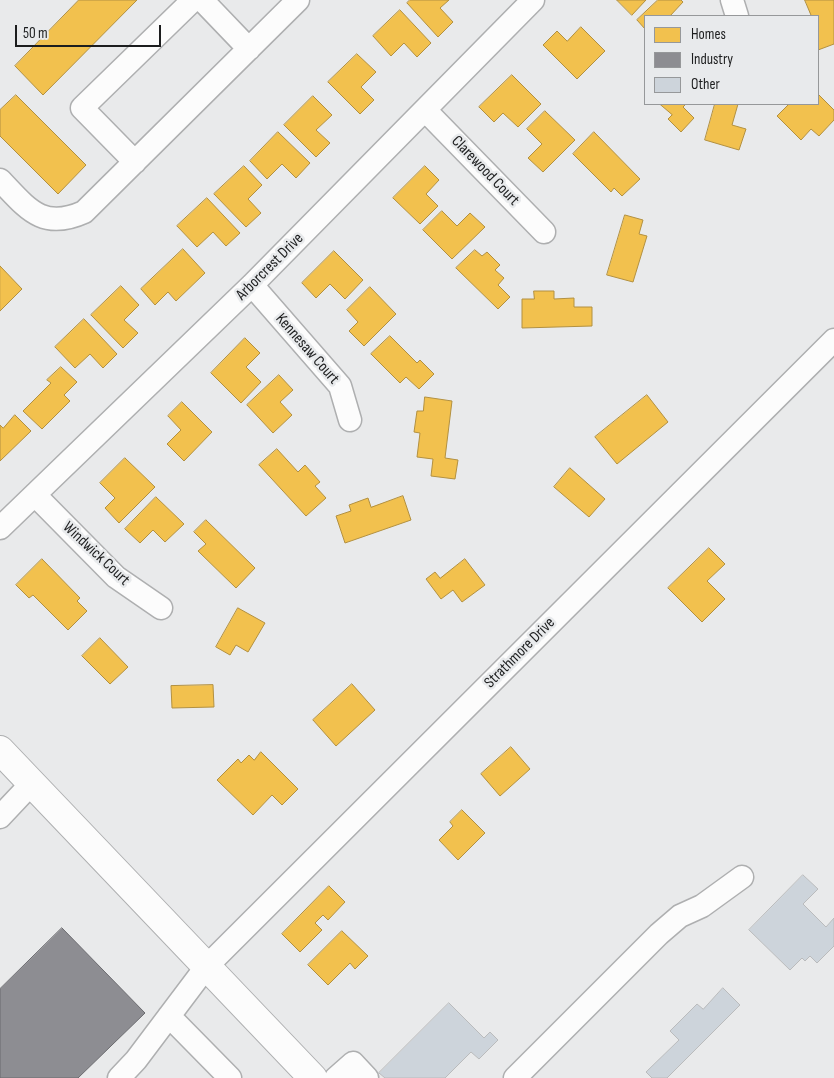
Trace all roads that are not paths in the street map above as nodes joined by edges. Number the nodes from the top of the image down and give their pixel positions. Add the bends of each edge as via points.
1 (193, 0) edge
2 (202, 0) edge
3 (298, 0) edge
4 (533, 0) edge
5 (732, 0) edge
6 (737, 15) edge
7 (249, 49) junction
8 (426, 111) junction
9 (134, 162) junction
10 (0, 180) edge
11 (544, 232) dead end
12 (252, 285) junction
13 (834, 340) edge
14 (350, 420) dead end
15 (35, 495) junction
16 (0, 528) edge
17 (161, 608) dead end
18 (0, 750) edge
19 (32, 784) junction
20 (0, 817) edge
21 (742, 877) dead end
22 (206, 967) junction
23 (169, 1016) junction
24 (119, 1078) edge
25 (230, 1078) edge
26 (313, 1078) edge
27 (336, 1078) edge
28 (367, 1078) edge
29 (515, 1078) edge

1 - 9 street via 82,108
2 - 7 street
3 - 7 street
4 - 8 street, Arborcrest Drive
5 - 6 street
7 - 9 street
8 - 11 street, Clarewood Court
8 - 12 street, Arborcrest Drive
9 - 10 street via 84,212 63,219 43,218 30,210
12 - 14 street, Kennesaw Court via 340,386
12 - 15 street, Arborcrest Drive
13 - 22 street, Strathmore Drive
15 - 16 street, Arborcrest Drive
15 - 17 street, Windwick Court via 116,576
18 - 19 main road
19 - 20 street
19 - 22 main road
21 - 29 street via 702,906 680,916 659,934
22 - 23 street, Strathmore Drive
22 - 26 main road
23 - 24 street, Strathmore Drive
23 - 25 street
27 - 28 street via 353,1063

